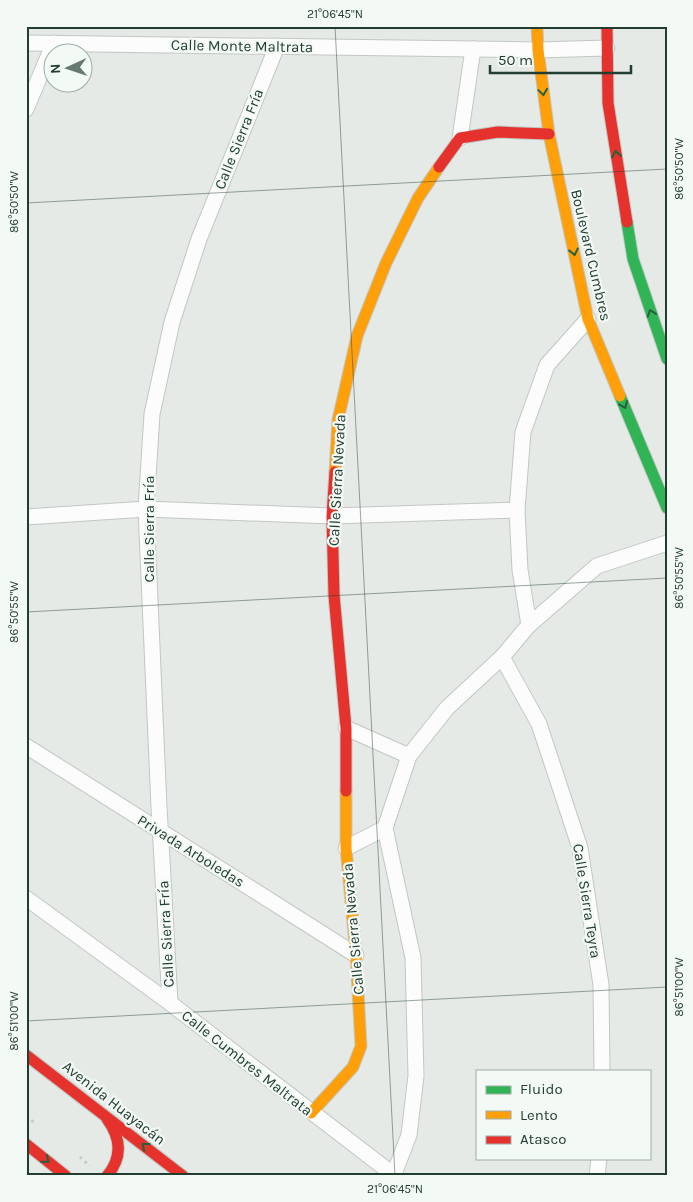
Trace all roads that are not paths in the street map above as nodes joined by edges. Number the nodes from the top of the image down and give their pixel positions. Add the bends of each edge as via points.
1 (537, 26) edge
2 (607, 26) edge
3 (26, 43) edge
4 (42, 43) edge
5 (92, 44) edge
6 (277, 46) junction
7 (607, 48) junction
8 (473, 49) junction
9 (538, 50) junction
10 (42, 71) edge
11 (26, 109) edge
12 (549, 134) junction
13 (460, 138) junction
14 (588, 318) junction
15 (667, 359) edge
16 (667, 508) edge
17 (146, 509) junction
18 (517, 510) junction
19 (332, 516) junction
20 (26, 517) edge
21 (667, 543) edge
22 (529, 625) junction
23 (502, 657) junction
24 (346, 728) junction
25 (26, 746) edge
26 (409, 756) junction
27 (386, 828) junction
28 (346, 848) junction
29 (26, 898) edge
30 (356, 955) junction
31 (170, 1003) junction
32 (26, 1054) edge
33 (602, 1070) edge
34 (311, 1112) junction
35 (104, 1115) junction
36 (26, 1144) edge
37 (599, 1160) edge
38 (394, 1175) edge
39 (66, 1176) edge
40 (108, 1176) edge
41 (183, 1176) edge
42 (597, 1176) edge

1 - 9 street, Boulevard Cumbres
2 - 7 street
3 - 4 street, Calle Monte Maltrata
5 - 6 street, Calle Monte Maltrata
6 - 8 street, Calle Monte Maltrata
6 - 17 street, Calle Sierra Fría via 199,239 172,322 152,414
7 - 9 street, Calle Monte Maltrata
15 -> 7 street via 633,259 608,103
8 - 9 street, Calle Monte Maltrata
8 - 13 street
9 -> 12 street, Boulevard Cumbres
10 - 11 street
12 - 13 street via 498,132
12 -> 14 street, Boulevard Cumbres
13 - 19 street, Calle Sierra Nevada via 418,198 386,263 357,336 338,420
14 -> 16 street, Boulevard Cumbres
14 - 18 street via 547,366 523,432
17 - 19 street
17 - 20 street
17 - 31 street, Calle Sierra Fría
18 - 19 street
18 - 22 street via 520,570
19 - 24 street, Calle Sierra Nevada via 334,595
21 - 22 street via 598,566
22 - 23 street
23 - 26 street via 447,708
23 - 33 street, Calle Sierra Teyra via 539,724 580,848 601,985
24 - 26 street
24 - 28 street, Calle Sierra Nevada
25 - 30 street, Privada Arboledas
26 - 27 street
27 - 28 street
27 - 38 street via 413,958 416,1076 409,1134
28 - 30 street, Calle Sierra Nevada
29 - 31 street, Calle Cumbres Maltrata
30 - 34 street, Calle Sierra Nevada via 361,1046 354,1067
31 - 34 street, Calle Cumbres Maltrata
32 - 35 street, Avenida Huayacán
34 - 38 street, Calle Cumbres Maltrata
35 - 40 street via 117,1134 119,1145 115,1165
41 -> 35 street, Avenida Huayacán
36 -> 39 street
37 - 42 street

